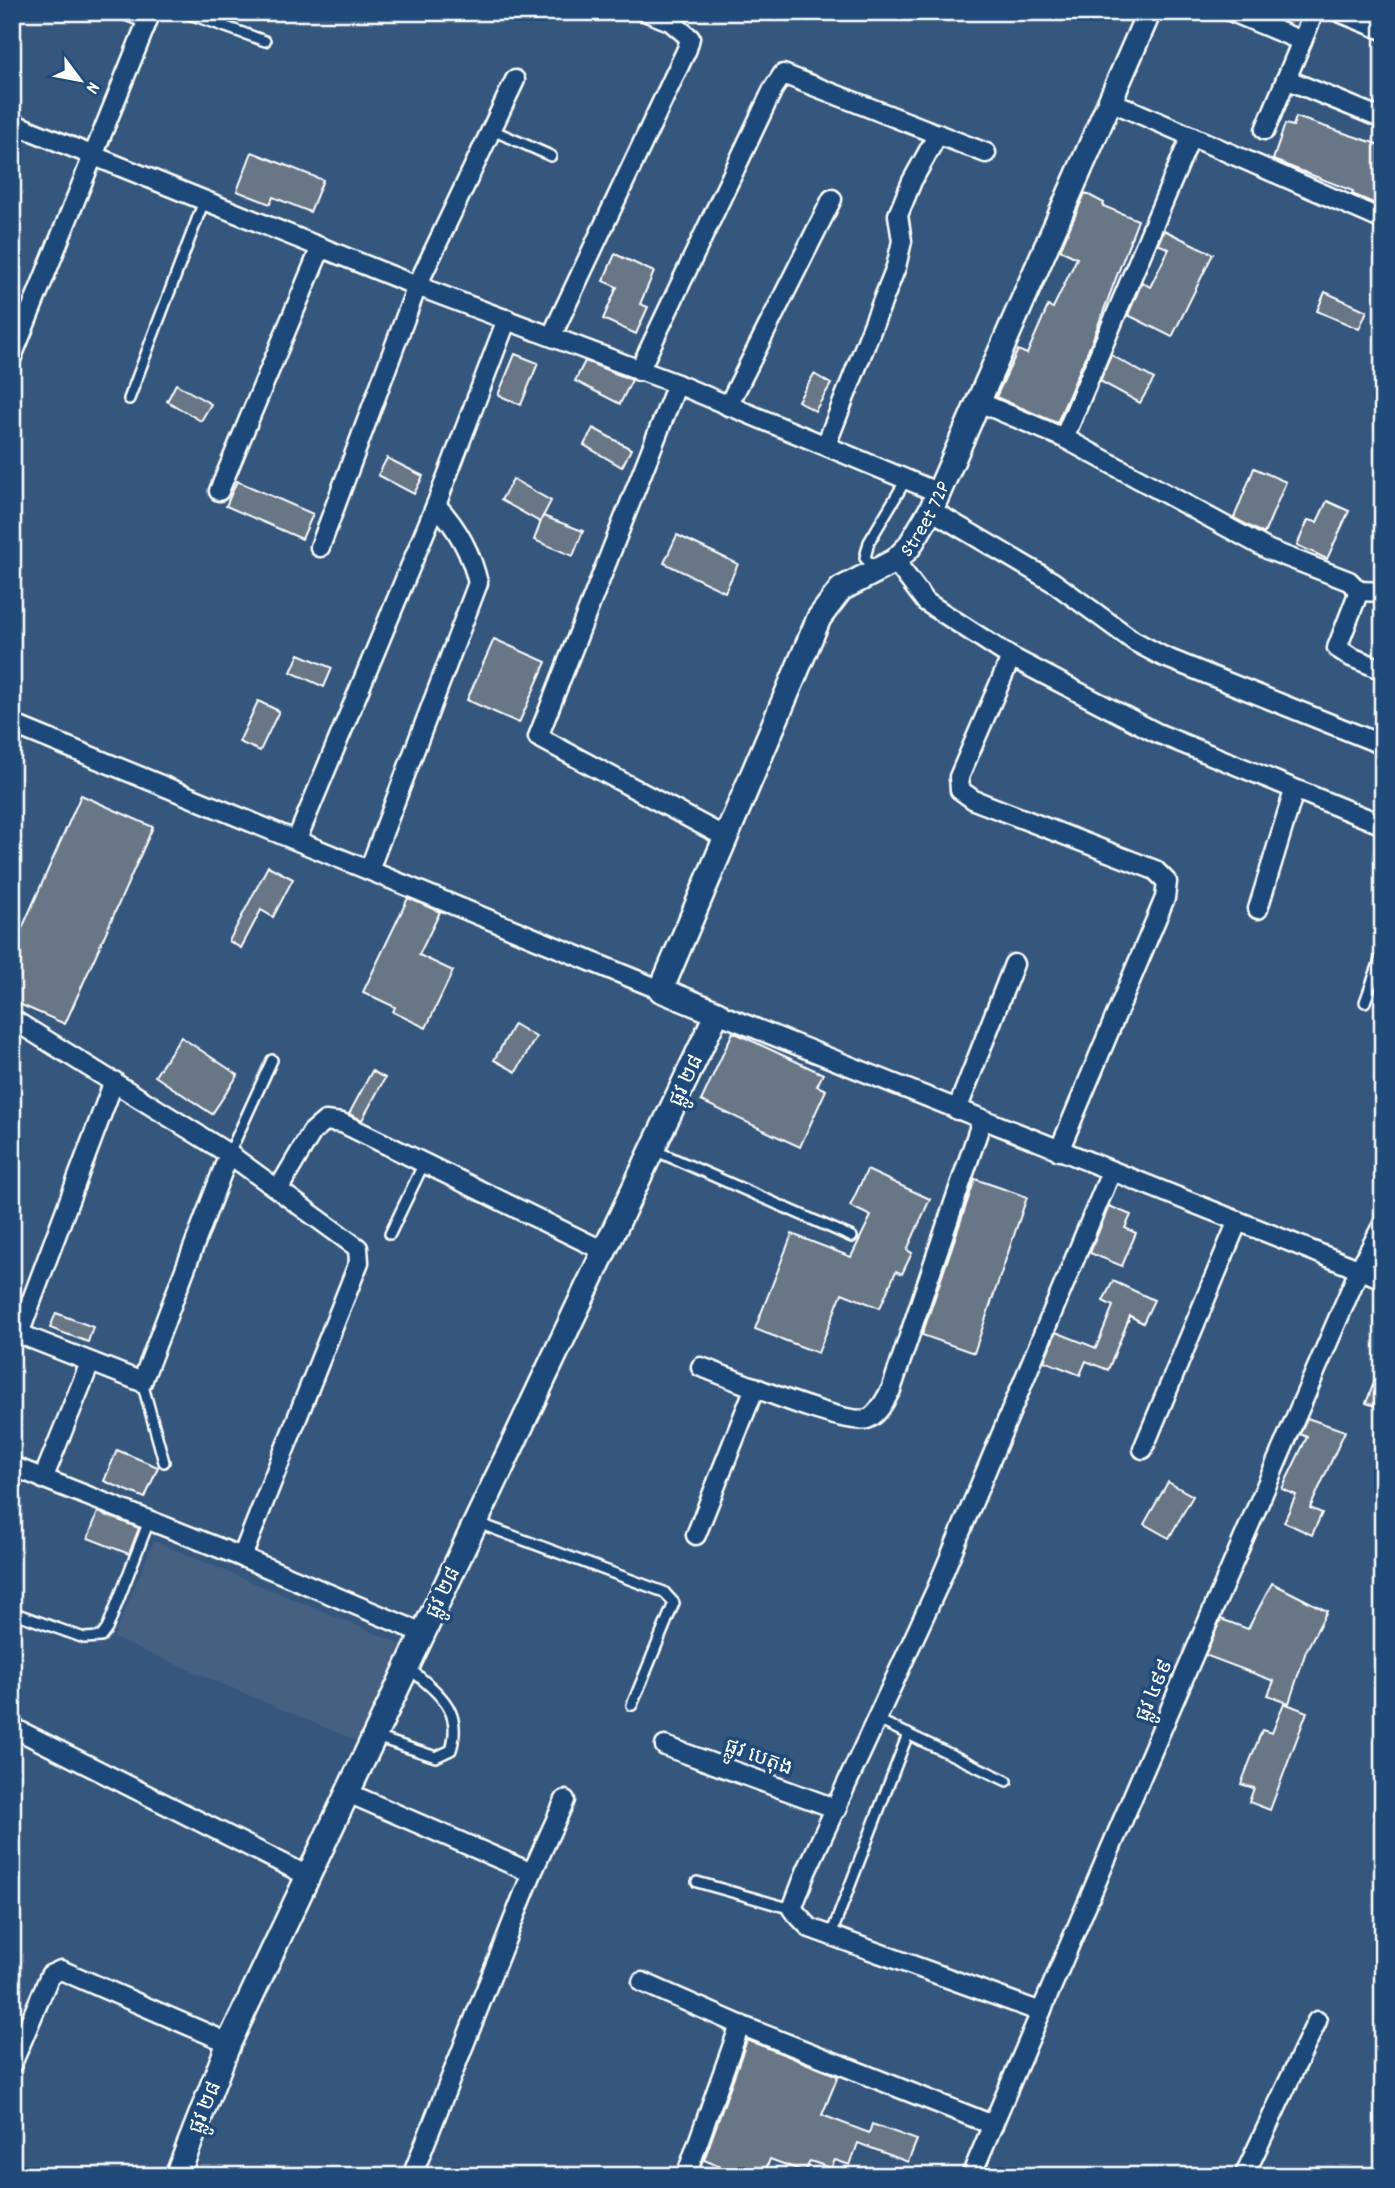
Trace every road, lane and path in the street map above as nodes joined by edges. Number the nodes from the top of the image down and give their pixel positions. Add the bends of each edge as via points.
1 (118, 12) edge
2 (184, 12) edge
3 (647, 12) edge
4 (1149, 12) edge
5 (1232, 12) edge
6 (1314, 12) edge
7 (1339, 12) edge
8 (149, 18) edge
9 (1383, 30) edge
10 (265, 41) dead end
11 (1302, 41) junction
12 (1286, 79) junction
13 (514, 80) dead end
14 (1110, 101) junction
15 (1383, 119) edge
16 (12, 123) edge
17 (490, 130) junction
18 (1265, 131) dead end
19 (938, 134) junction
20 (1191, 136) junction
21 (986, 153) dead end
22 (93, 156) junction
23 (551, 156) dead end
24 (832, 199) dead end
25 (204, 201) junction
26 (1383, 219) edge
27 (321, 247) junction
28 (417, 286) junction
29 (507, 319) junction
30 (552, 335) junction
31 (12, 357) edge
32 (639, 371) junction
33 (677, 384) junction
34 (129, 398) dead end
35 (979, 402) junction
36 (728, 406) junction
37 (1064, 438) junction
38 (826, 445) junction
39 (907, 478) junction
40 (219, 491) dead end
41 (935, 502) junction
42 (436, 505) junction
43 (320, 547) dead end
44 (886, 566) junction
45 (1359, 591) junction
46 (1383, 592) edge
47 (1011, 657) junction
48 (1383, 670) edge
49 (12, 724) edge
50 (1383, 745) edge
51 (1294, 791) junction
52 (1383, 825) edge
53 (725, 837) junction
54 (297, 839) junction
55 (369, 870) junction
56 (1258, 909) dead end
57 (1383, 952) edge
58 (1014, 964) dead end
59 (661, 990) junction
60 (1365, 1002) dead end
61 (717, 1013) junction
62 (12, 1019) edge
63 (272, 1060) dead end
64 (114, 1081) junction
65 (957, 1110) junction
66 (982, 1120) junction
67 (652, 1150) junction
68 (1059, 1151) junction
69 (229, 1154) junction
70 (424, 1163) junction
71 (1111, 1172) junction
72 (279, 1188) junction
73 (1237, 1223) junction
74 (1383, 1224) edge
75 (390, 1234) dead end
76 (852, 1237) dead end
77 (604, 1251) junction
78 (1359, 1270) junction
79 (1383, 1279) edge
80 (16, 1332) edge
81 (90, 1363) junction
82 (701, 1367) dead end
83 (142, 1382) junction
84 (755, 1387) junction
85 (1143, 1449) dead end
86 (164, 1462) dead end
87 (12, 1466) edge
88 (43, 1479) junction
89 (149, 1521) junction
90 (476, 1522) junction
91 (696, 1535) dead end
92 (242, 1556) junction
93 (12, 1612) edge
94 (422, 1633) junction
95 (407, 1666) junction
96 (632, 1705) dead end
97 (878, 1720) junction
98 (12, 1727) edge
99 (908, 1734) junction
100 (374, 1736) junction
101 (665, 1746) dead end
102 (1007, 1781) dead end
103 (348, 1793) junction
104 (565, 1800) dead end
105 (837, 1809) junction
106 (532, 1872) junction
107 (308, 1875) junction
108 (697, 1882) dead end
109 (792, 1909) junction
110 (831, 1935) junction
111 (642, 1982) dead end
112 (1041, 2012) junction
113 (1317, 2021) dead end
114 (740, 2025) junction
115 (229, 2043) junction
116 (12, 2064) edge
117 (993, 2125) junction
118 (177, 2176) edge
119 (412, 2176) edge
120 (686, 2176) edge
121 (971, 2176) edge
122 (1244, 2176) edge

1 - 8 lane
2 - 10 lane
3 - 30 street via 683,29 690,38 687,49
4 - 14 street, Street 72P
5 - 11 street
6 - 11 street
7 - 9 street
8 - 22 street
11 - 12 street
12 - 15 street
12 - 18 street
13 - 17 street
14 - 20 street
14 - 35 street, Street 72P
16 - 22 street
17 - 23 lane
17 - 28 street
19 - 21 street
19 - 32 street via 783,74
19 - 38 street via 898,215 902,241 896,267
20 - 26 street
20 - 37 street
22 - 25 street
22 - 31 street
24 - 36 street
25 - 27 street
25 - 34 lane
27 - 28 street
27 - 40 street
28 - 29 street
28 - 43 street
29 - 30 street
29 - 42 street
30 - 32 street
32 - 33 street
33 - 36 street
33 - 53 street via 538,737
35 - 37 street
35 - 41 street, Street 72P
36 - 38 street
37 - 45 street via 1269,550 1349,581
38 - 39 street
39 - 41 street
39 - 44 lane via 865,551 865,558
41 - 44 street, Street 72P via 909,547
41 - 50 street via 1134,641
42 - 54 street
42 - 55 street via 464,542 478,583
44 - 47 street via 926,602
44 - 53 street, Street 72P via 841,589 819,618
45 - 46 street
45 - 48 street via 1337,649
47 - 51 street via 1157,733
47 - 68 street via 959,777 960,790 974,800 1155,870 1167,882 1166,898
49 - 54 street
51 - 52 street
51 - 56 street
53 - 59 street, Street 72P
54 - 55 street
55 - 59 street
57 - 60 lane
58 - 65 street
59 - 61 street
61 - 65 street
61 - 67 street, ផ្លូវ ២៨
62 - 64 street
63 - 69 lane
64 - 69 street
64 - 80 street
65 - 66 street
66 - 68 street
66 - 84 street via 891,1390 877,1412 867,1419 853,1419
67 - 76 lane
67 - 77 street, ផ្លូវ ២៨
68 - 71 street
69 - 72 street
69 - 83 street
70 - 72 street via 342,1123 325,1121 312,1132
70 - 75 lane
70 - 77 street
71 - 73 street
71 - 97 street
72 - 92 street via 358,1248 359,1262
73 - 78 street
73 - 85 street
74 - 78 street, ផ្លូវ ៤៩៩
77 - 90 street, ផ្លូវ ២៨
78 - 79 street
78 - 112 street, ផ្លូវ ៤៩៩
80 - 81 street
81 - 83 street
81 - 88 street
82 - 84 street
83 - 86 lane
84 - 91 street
87 - 88 street
88 - 89 street
89 - 92 street
89 - 93 lane via 101,1637 84,1638
90 - 94 street, ផ្លូវ ២៨
90 - 96 lane via 664,1592 672,1599
92 - 94 street
94 - 95 street, ផ្លូវ ២៨
95 - 100 street, ផ្លូវ ២៨
95 - 100 lane via 447,1703 457,1731 451,1750 436,1757
97 - 99 lane
97 - 105 street
98 - 107 street
99 - 102 lane
99 - 110 lane
100 - 103 street, ផ្លូវ ២៨
101 - 105 street, ផ្លូវ បេតុង
103 - 106 street
103 - 107 street, ផ្លូវ ២៨
104 - 106 street
105 - 109 street
106 - 119 street
107 - 115 street, ផ្លូវ ២៨
108 - 109 lane
109 - 110 street via 810,1928
110 - 112 street
111 - 114 street
112 - 117 street, ផ្លូវ ៤៩៩
113 - 122 street
114 - 117 street
114 - 120 street
115 - 116 street via 61,1970 50,1975
115 - 118 street, ផ្លូវ ២៨
117 - 121 street, ផ្លូវ ៤៩៩

